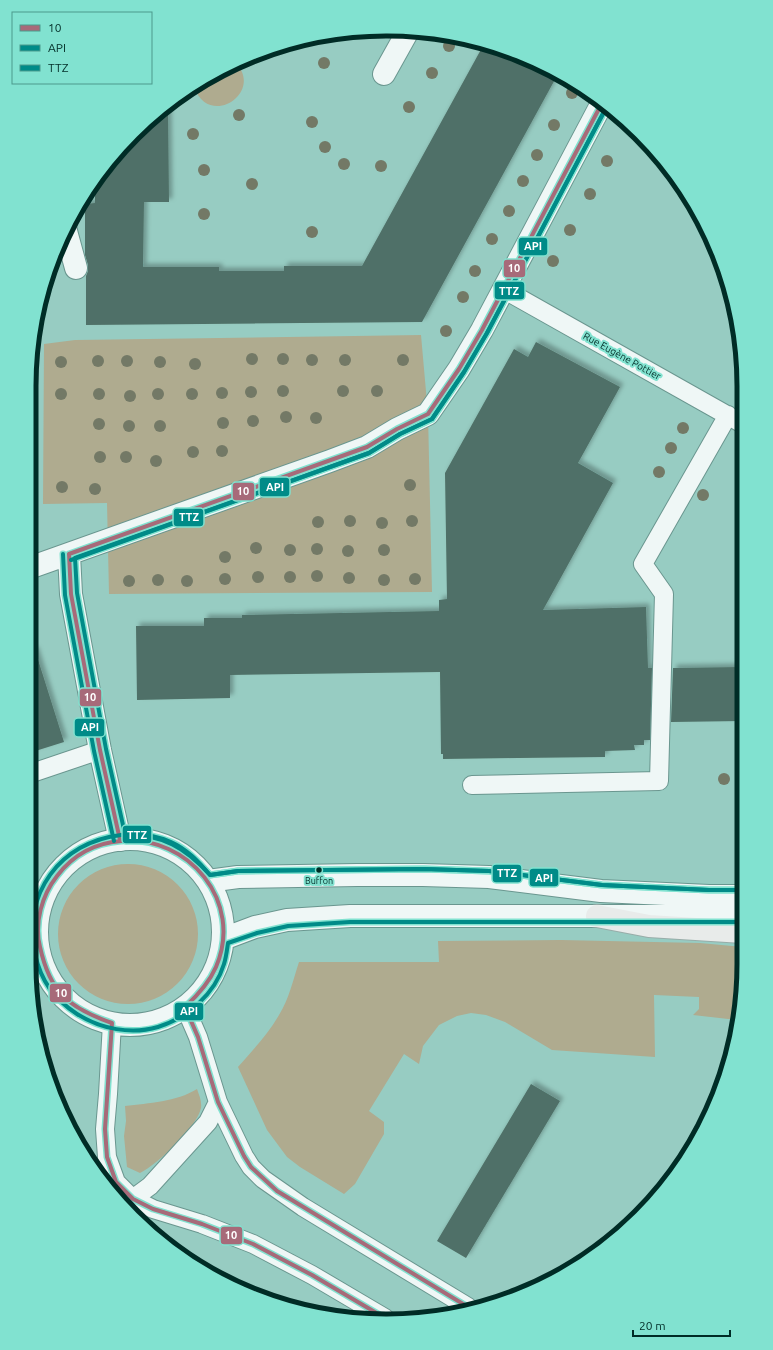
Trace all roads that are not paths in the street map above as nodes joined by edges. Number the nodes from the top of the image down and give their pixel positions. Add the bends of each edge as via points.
1 (405, 37) edge
2 (384, 74) dead end
3 (600, 108) edge
4 (68, 240) edge
5 (76, 268) dead end
6 (503, 289) junction
7 (734, 419) edge
8 (69, 554) junction
9 (36, 566) edge
10 (100, 750) junction
11 (36, 772) edge
12 (472, 784) dead end
13 (120, 840) junction
14 (208, 881) junction
15 (37, 895) edge
16 (737, 896) edge
17 (597, 916) junction
18 (737, 916) edge
19 (737, 932) edge
20 (36, 937) edge
21 (223, 939) junction
22 (36, 952) edge
23 (185, 1007) junction
24 (112, 1023) junction
25 (218, 1102) junction
26 (130, 1201) edge
27 (464, 1305) edge
28 (378, 1314) edge

1 - 2 main road
3 - 6 main road
4 - 5 main road
6 - 7 lane, Rue Eugène Pottier
6 - 8 main road via 459,369 428,414 367,447
7 - 12 lane via 643,564 664,594 659,781
8 - 9 main road
8 - 10 main road via 71,594
10 - 11 lane
10 - 13 main road
13 - 14 main road via 141,840 179,853
13 - 15 main road via 92,847 79,855
14 - 16 main road via 357,875 489,877 601,891
14 - 21 main road via 220,909
15 - 20 main road via 39,912
17 - 18 main road
17 - 19 highway via 649,926
17 - 21 main road via 350,916 287,920 255,927
21 - 23 main road via 218,964 197,998
22 - 24 main road via 48,975 64,997 86,1014
23 - 24 main road via 168,1017 150,1023
23 - 25 lane via 198,1037
24 - 26 lane via 104,1129 107,1157 116,1182
25 - 26 lane via 208,1122 150,1186
25 - 27 lane via 244,1156 263,1179 303,1207
26 - 28 lane via 202,1224 253,1244

